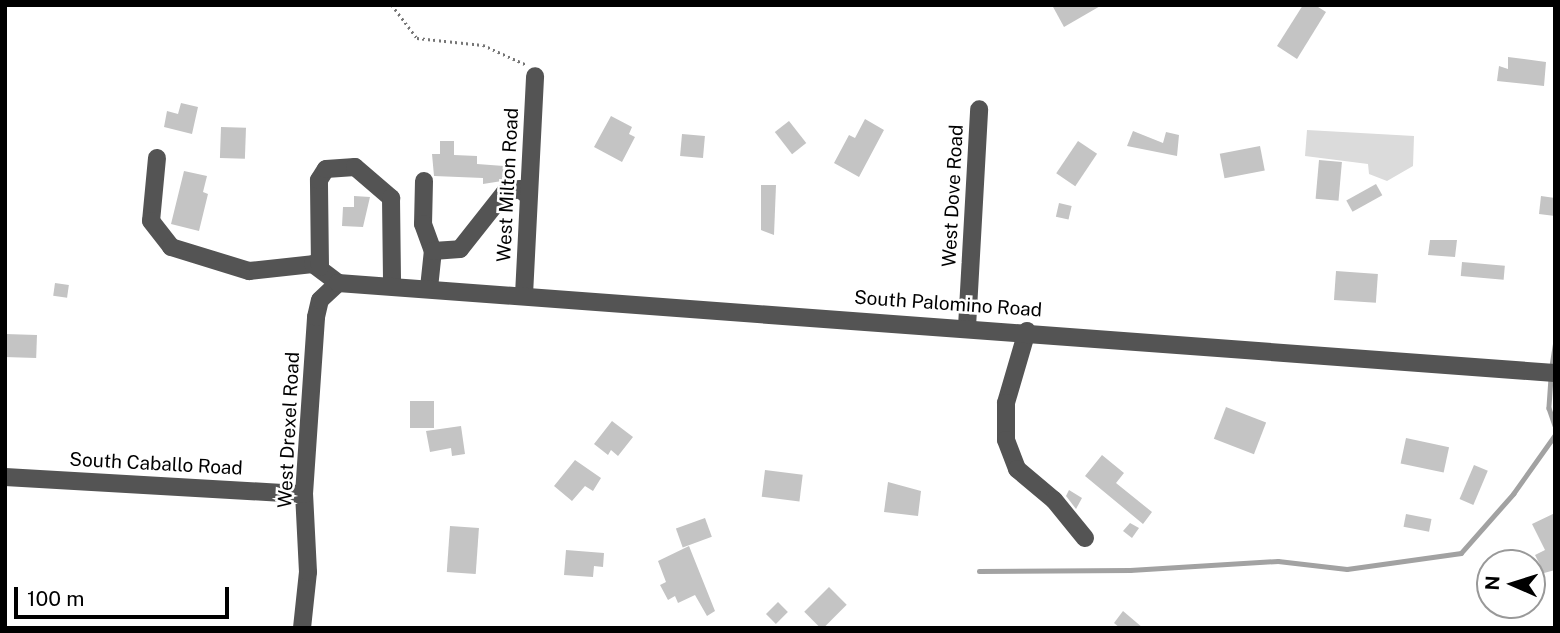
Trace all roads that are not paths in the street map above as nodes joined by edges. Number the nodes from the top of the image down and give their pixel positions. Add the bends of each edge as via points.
1 (535, 76) road end
2 (979, 109) dead end
3 (157, 158) dead end
4 (424, 181) dead end
5 (526, 194) junction
6 (433, 251) junction
7 (320, 267) junction
8 (338, 283) junction
9 (392, 286) junction
10 (429, 288) junction
11 (524, 295) junction
12 (967, 327) junction
13 (1027, 331) junction
14 (1555, 373) edge
15 (5, 477) edge
16 (304, 494) junction
17 (1085, 538) dead end
18 (302, 628) edge

1 - 5 street, West Milton Road
2 - 12 street, West Dove Road
3 - 7 street via 151,221 171,247 249,271 300,263
4 - 6 street via 424,224
5 - 6 street via 520,189 505,192 460,249
5 - 11 street, West Milton Road
6 - 10 street
7 - 8 street
7 - 9 street via 319,180 326,169 355,167 391,198
8 - 9 street, South Palomino Road
8 - 16 street, West Drexel Road via 320,300 316,317
9 - 10 street, South Palomino Road
10 - 11 street, South Palomino Road
11 - 12 street, South Palomino Road
12 - 13 street, South Palomino Road
13 - 14 street, South Palomino Road via 1452,369
13 - 17 street via 1006,404 1006,440 1017,469 1054,500
15 - 16 street, South Caballo Road
16 - 18 street, West Drexel Road via 308,572

